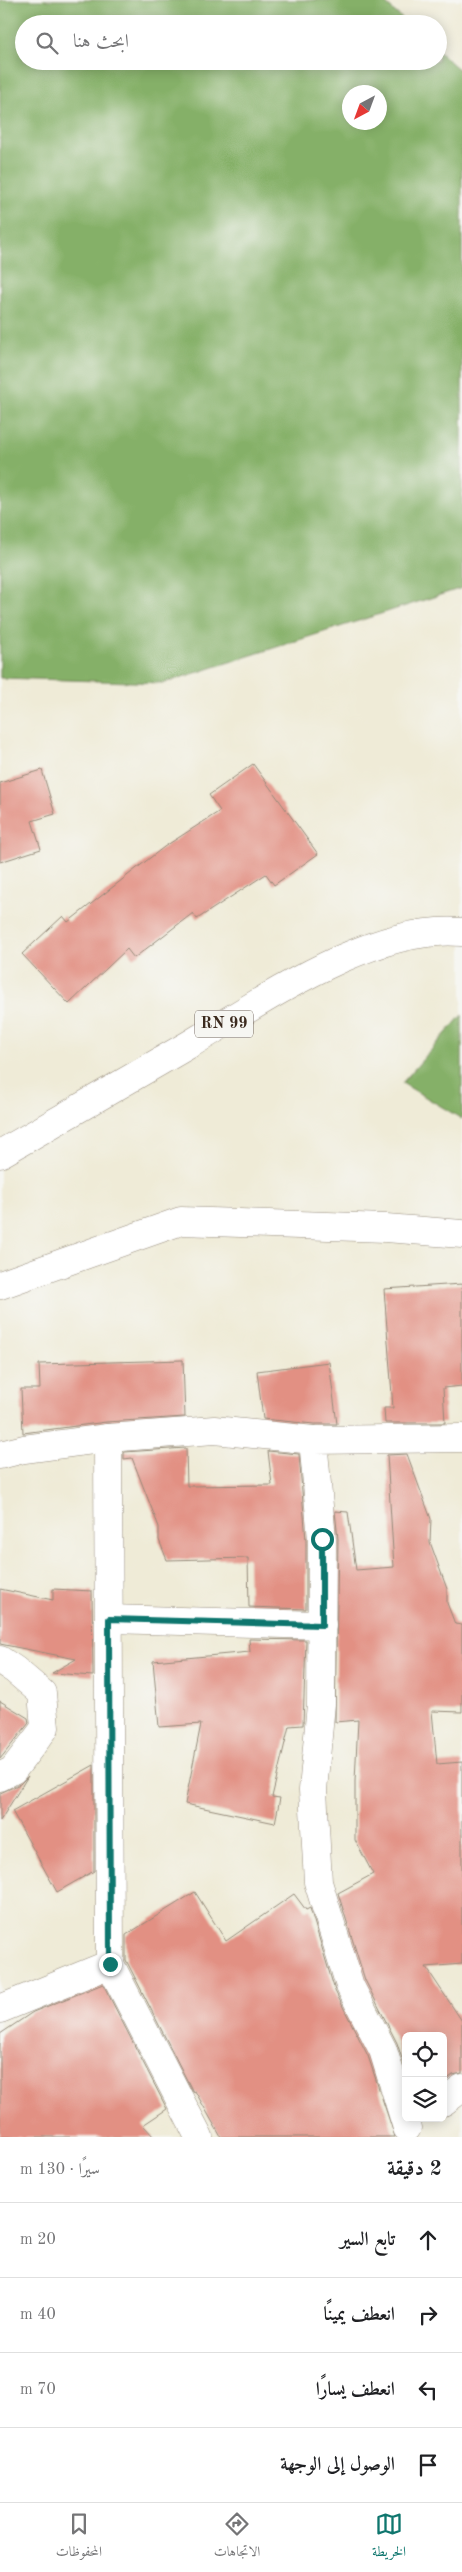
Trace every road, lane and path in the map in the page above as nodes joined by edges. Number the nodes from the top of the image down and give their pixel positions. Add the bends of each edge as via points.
1 (462, 932) edge
2 (0, 1154) edge
3 (462, 1234) edge
4 (0, 1285) edge
5 (108, 1438) junction
6 (462, 1438) edge
7 (313, 1440) junction
8 (0, 1455) edge
9 (109, 1619) junction
10 (322, 1625) junction
11 (0, 1660) edge
12 (0, 1777) edge
13 (110, 1964) junction
14 (0, 2009) edge
15 (462, 2088) edge
16 (447, 2099) edge
17 (409, 2128) edge
18 (200, 2137) edge

1 - 2 street, RN 99 via 446,930 391,939 314,972
3 - 4 street via 181,1221
5 - 7 street via 214,1430
5 - 8 street
5 - 9 street
6 - 7 street
7 - 10 street via 322,1539
9 - 10 street
9 - 13 street
10 - 17 street via 321,1704 313,1790 318,1882 350,1986 382,2050
11 - 12 street via 42,1693 45,1728 13,1770
13 - 14 street
13 - 18 street
15 - 16 street

